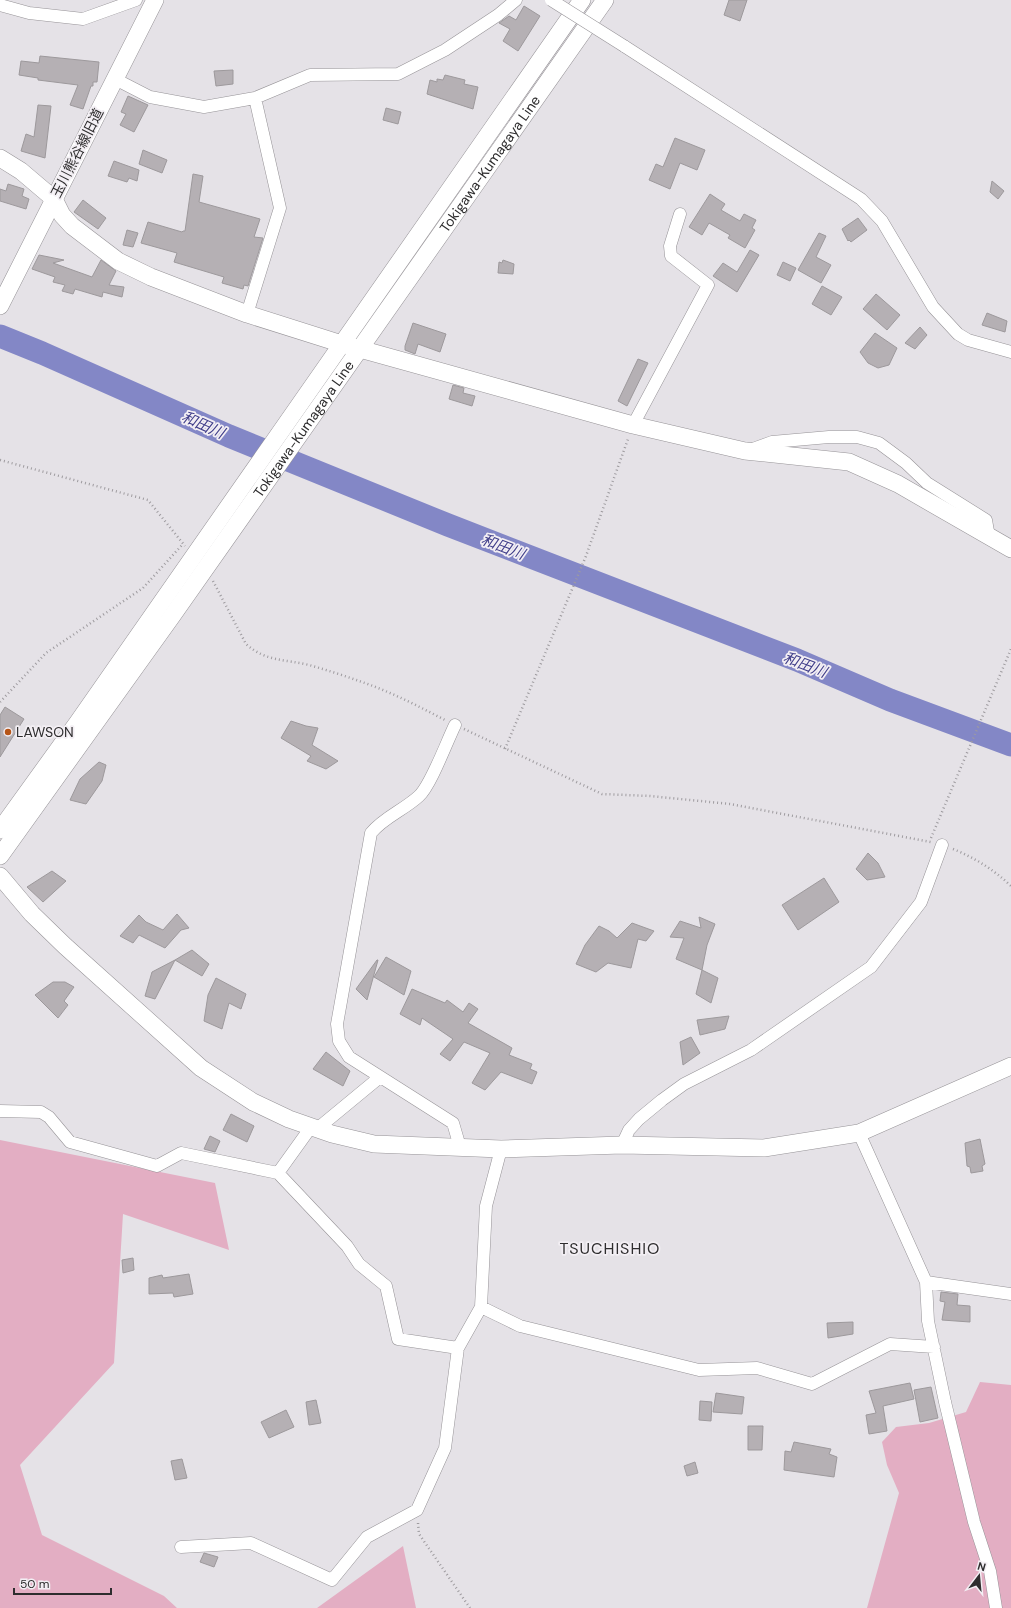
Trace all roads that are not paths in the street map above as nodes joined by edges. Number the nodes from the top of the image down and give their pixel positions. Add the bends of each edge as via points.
1 (136, 0) edge
2 (155, 0) edge
3 (516, 0) edge
4 (551, 0) edge
5 (582, 0) edge
6 (605, 0) edge
7 (0, 5) edge
8 (115, 79) junction
9 (255, 98) junction
10 (0, 158) edge
11 (54, 199) junction
12 (680, 214) dead end
13 (0, 306) edge
14 (248, 314) junction
15 (342, 344) junction
16 (359, 348) junction
17 (1011, 352) edge
18 (633, 425) junction
19 (745, 451) junction
20 (989, 537) junction
21 (1011, 549) edge
22 (455, 725) road end
23 (0, 830) edge
24 (942, 845) road end
25 (0, 856) edge
26 (0, 876) edge
27 (1011, 1066) edge
28 (380, 1077) junction
29 (0, 1111) edge
30 (314, 1128) junction
31 (859, 1133) junction
32 (622, 1145) junction
33 (460, 1147) junction
34 (501, 1149) junction
35 (278, 1173) junction
36 (926, 1282) junction
37 (1011, 1294) edge
38 (481, 1307) junction
39 (934, 1347) junction
40 (458, 1348) junction
41 (181, 1547) dead end
42 (996, 1608) edge

1 - 7 street via 83,18 29,13
2 - 8 street, 玉川熊谷線旧道
3 - 9 street via 498,16 445,50 398,74 310,75
4 - 17 street, bridge via 860,198 882,221 933,307 953,328 968,340
5 - 15 street, Tokigawa-Kumagaya Line
6 - 16 street, Tokigawa-Kumagaya Line
8 - 9 street via 150,97 204,107
8 - 11 street, 玉川熊谷線旧道
9 - 14 street via 280,208
10 - 11 street via 21,171
11 - 13 street, 玉川熊谷線旧道
11 - 14 street via 62,215 72,226 118,261 151,278
12 - 18 street via 670,246 671,256 708,285
14 - 15 street
15 - 16 street
15 - 23 street, Tokigawa-Kumagaya Line via 238,491 188,550 78,722
16 - 18 street
16 - 25 street, Tokigawa-Kumagaya Line via 205,570
18 - 19 street
19 - 20 street via 849,462 898,484
19 - 20 street via 772,442 829,437 857,437 879,443 927,482 986,520
20 - 21 street
22 - 28 street via 420,796 378,824 371,833 337,1024 339,1041 349,1058
24 - 32 street via 921,902 871,967 751,1050 684,1084 639,1119 629,1130
26 - 30 street via 32,914 65,946 201,1068 253,1102
27 - 31 street
28 - 30 street
28 - 33 street via 453,1123
29 - 35 street via 40,1112 49,1117 70,1142 157,1166 181,1153
30 - 33 street via 374,1144
30 - 35 street
31 - 32 street via 764,1148
31 - 36 street
32 - 34 street
33 - 34 street
34 - 38 street via 486,1206
35 - 40 street via 347,1246 359,1264 386,1286 398,1339
36 - 37 street
36 - 39 street via 928,1321
38 - 39 street via 520,1326 699,1370 757,1368 812,1384 890,1344
38 - 40 street
39 - 42 street via 974,1522 990,1571
40 - 41 street via 445,1448 417,1510 367,1537 332,1580 251,1543

